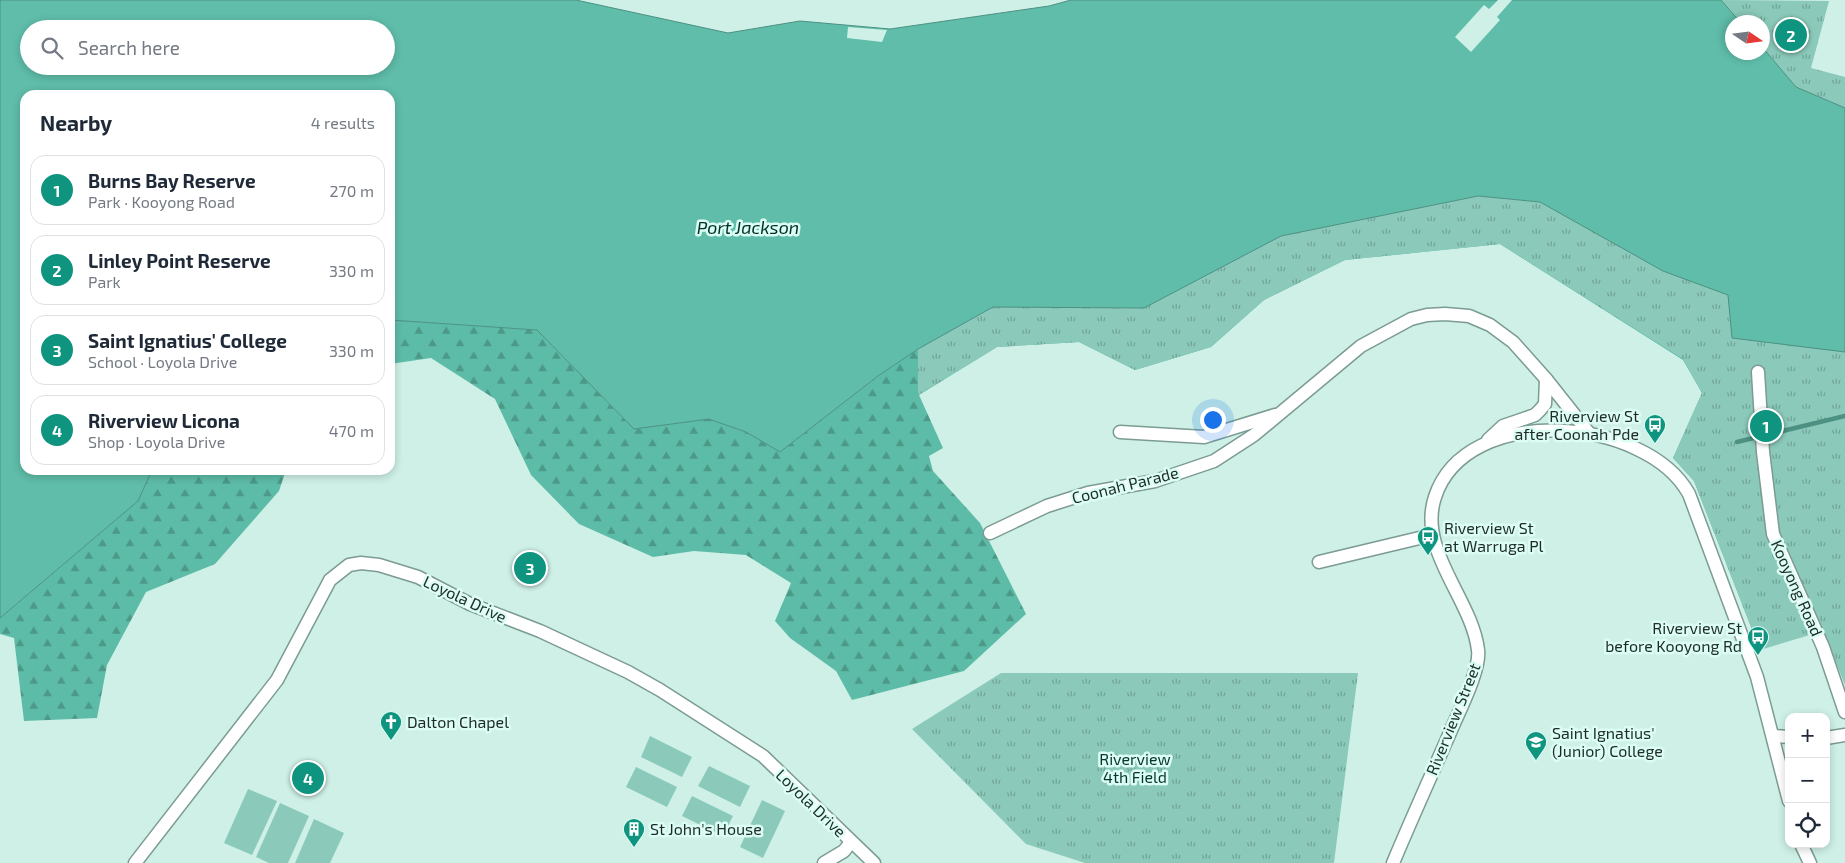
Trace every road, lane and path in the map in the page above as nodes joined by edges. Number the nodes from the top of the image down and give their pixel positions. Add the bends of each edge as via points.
1 (1758, 372) dead end
2 (1546, 379) junction
3 (1280, 413) junction
4 (1120, 432) dead end
5 (1588, 432) junction
6 (1480, 446) junction
7 (990, 533) dead end
8 (1432, 535) junction
9 (1319, 562) dead end
10 (1845, 712) edge
11 (1845, 735) edge
12 (1773, 736) junction
13 (1785, 737) edge
14 (1830, 737) edge
15 (1785, 786) edge
16 (851, 842) junction
17 (1804, 848) edge
18 (135, 863) edge
19 (824, 863) edge
20 (874, 863) edge
21 (1393, 863) edge
22 (1810, 863) edge

1 - 10 street, Kooyong Road via 1773,534 1823,647
2 - 3 street, Coonah Parade via 1513,342 1490,324 1469,316 1427,315 1411,319 1361,346
2 - 5 street, Coonah Parade
2 - 6 street, Riverview Street via 1545,404 1540,410 1535,415 1503,426
3 - 4 street, Coonah Parade via 1204,437
3 - 7 street, Coonah Parade via 1214,462 1155,481 1088,493 1047,506
5 - 6 street, Riverview Street via 1549,430 1502,438
5 - 12 street, Riverview Street via 1630,446 1660,462 1683,483 1758,677
6 - 8 street, Riverview Street via 1454,464 1439,486 1432,508
8 - 9 street
8 - 21 street, Riverview Street via 1471,622 1478,663
11 - 14 street
12 - 13 street
12 - 15 street, Riverview Street
16 - 18 street, Loyola Drive via 763,756 660,690 540,631 470,604 418,577 361,563 349,565 330,580 277,680
16 - 19 street via 844,851
16 - 20 street, Loyola Drive
17 - 22 street

